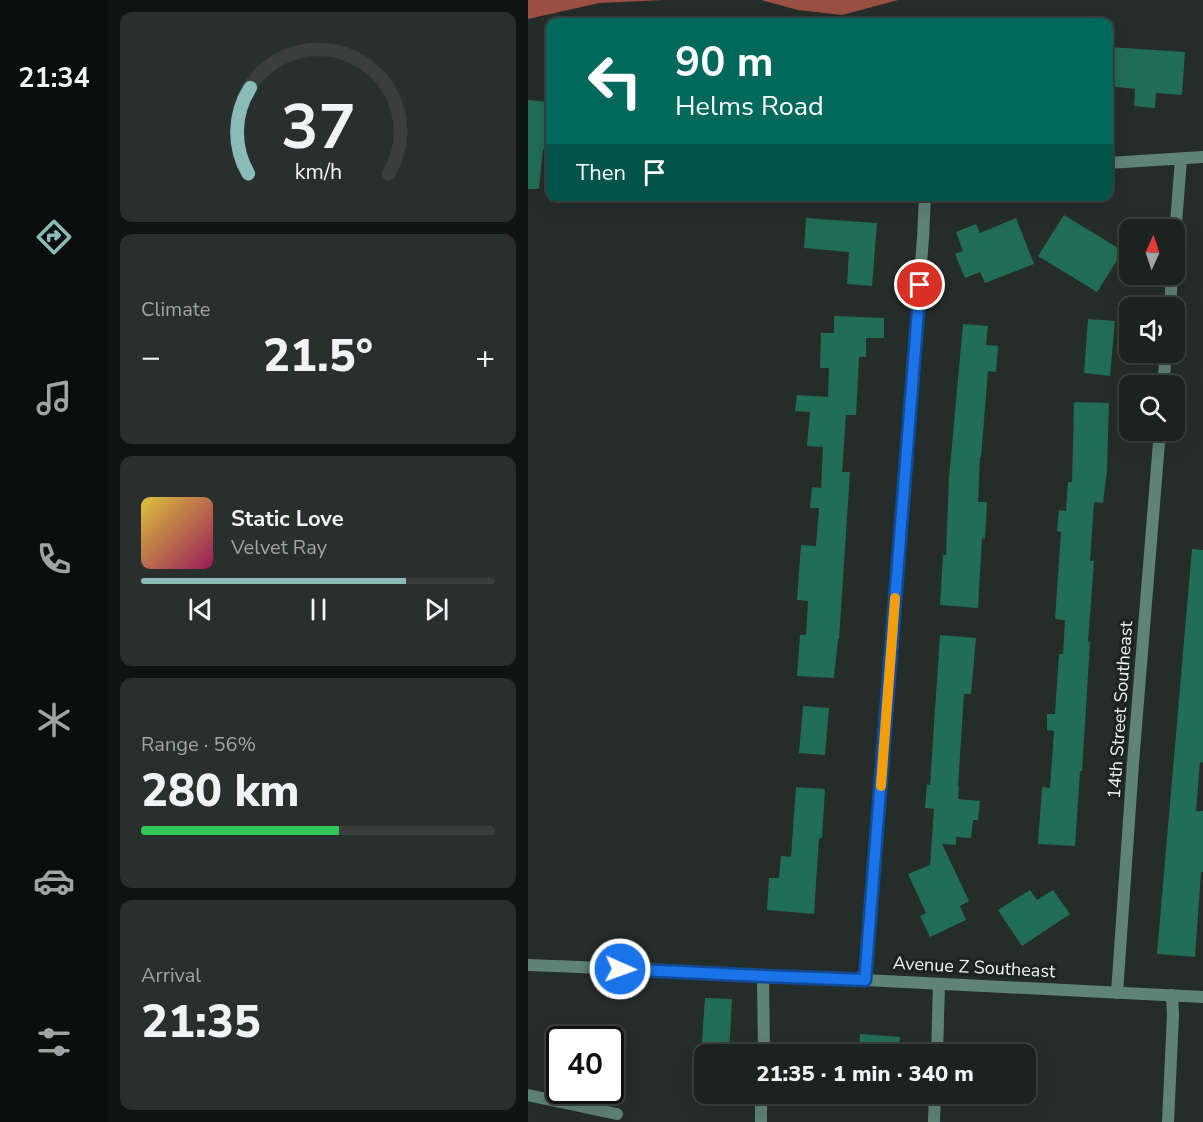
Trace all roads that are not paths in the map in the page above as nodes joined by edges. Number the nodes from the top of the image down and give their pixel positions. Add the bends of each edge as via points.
1 (1203, 157) edge
2 (1181, 159) junction
3 (1113, 163) edge
4 (925, 201) edge
5 (1176, 219) edge
6 (1159, 441) edge
7 (528, 965) edge
8 (763, 976) junction
9 (865, 980) junction
10 (939, 984) junction
11 (1117, 993) junction
12 (1172, 996) junction
13 (1203, 997) edge
14 (764, 1044) edge
15 (937, 1044) edge
16 (528, 1095) edge
17 (761, 1104) edge
18 (935, 1104) edge
19 (617, 1114) dead end
20 (761, 1122) edge
21 (934, 1122) edge
22 (1168, 1122) edge

1 - 2 street
2 - 3 street
2 - 5 street
4 - 9 street
6 - 11 street, 14th Street Southeast
7 - 8 street, Avenue Z Southeast
8 - 9 street, Avenue Z Southeast
8 - 14 street
9 - 10 street, Avenue Z Southeast
10 - 11 street, Avenue Z Southeast
10 - 15 street
11 - 12 street, Avenue Z Southeast
12 - 13 street, Avenue Z Southeast
12 - 22 street
16 - 19 street
17 - 20 street
18 - 21 street

